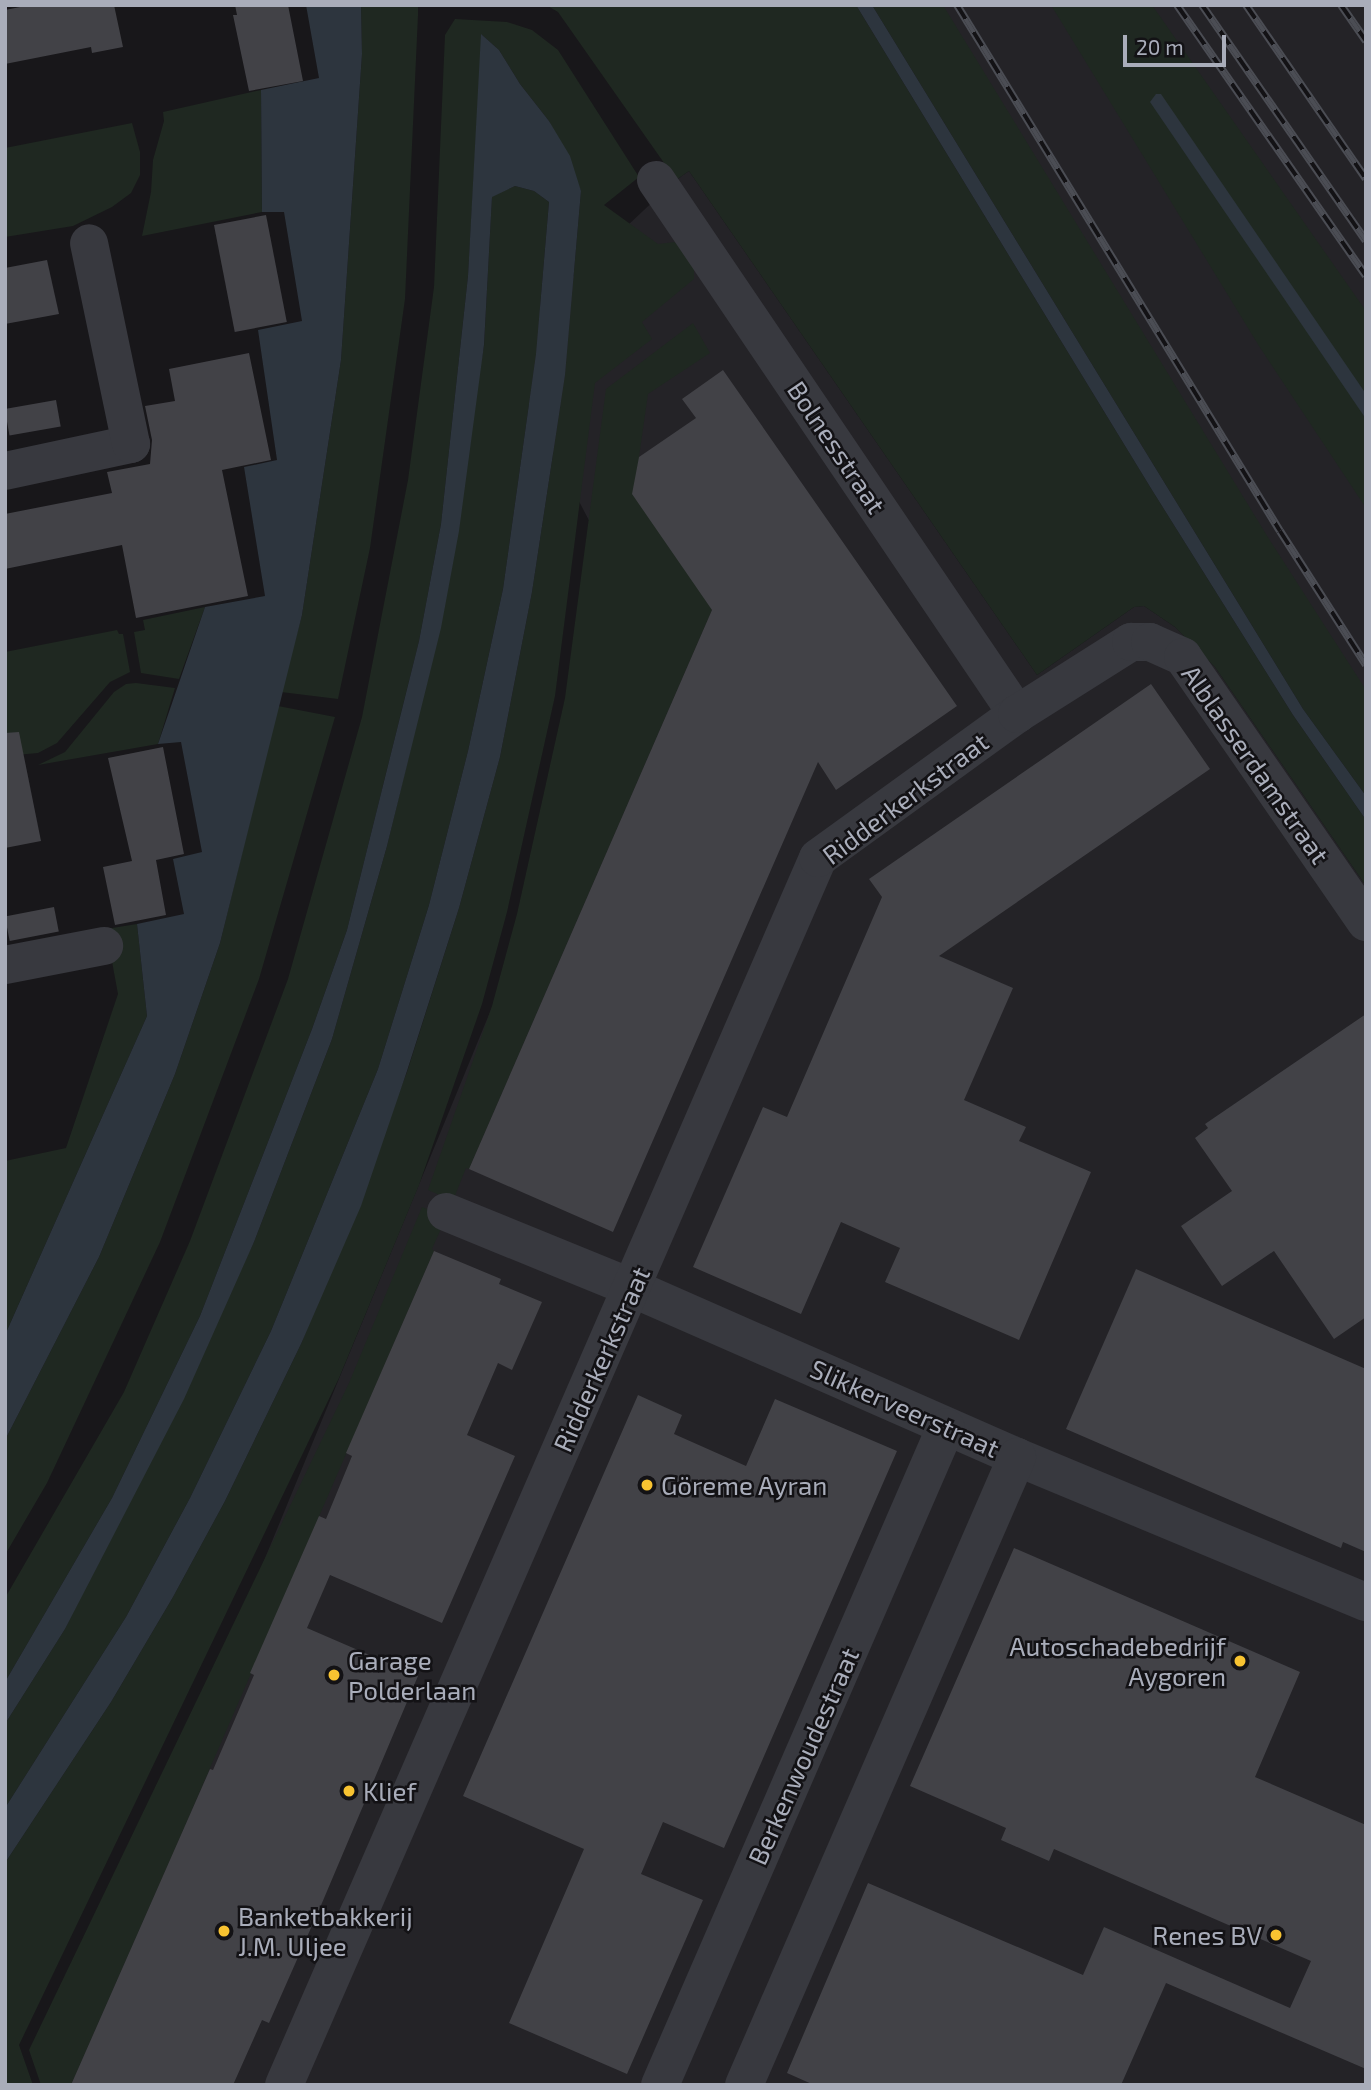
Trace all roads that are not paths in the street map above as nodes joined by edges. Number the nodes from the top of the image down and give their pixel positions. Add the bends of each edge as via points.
1 (656, 180) dead end
2 (89, 243) dead end
3 (5, 471) edge
4 (1017, 713) junction
5 (1366, 922) edge
6 (104, 946) dead end
7 (5, 965) edge
8 (446, 1212) dead end
9 (632, 1288) junction
10 (946, 1427) junction
11 (1017, 1457) junction
12 (1366, 1602) edge
13 (284, 2085) edge
14 (660, 2085) edge
15 (744, 2085) edge

1 - 4 street, Bolnesstraat
2 - 3 street via 131,444
4 - 5 street, Alblasserdamstraat via 1131,642 1150,642 1183,657
4 - 9 street, Ridderkerkstraat via 818,858
6 - 7 street
8 - 9 street, Slikkerveerstraat
9 - 10 street, Slikkerveerstraat
9 - 13 street, Ridderkerkstraat
10 - 11 street, Slikkerveerstraat
10 - 14 street, Berkenwoudestraat
11 - 12 street, Slikkerveerstraat
11 - 15 street

